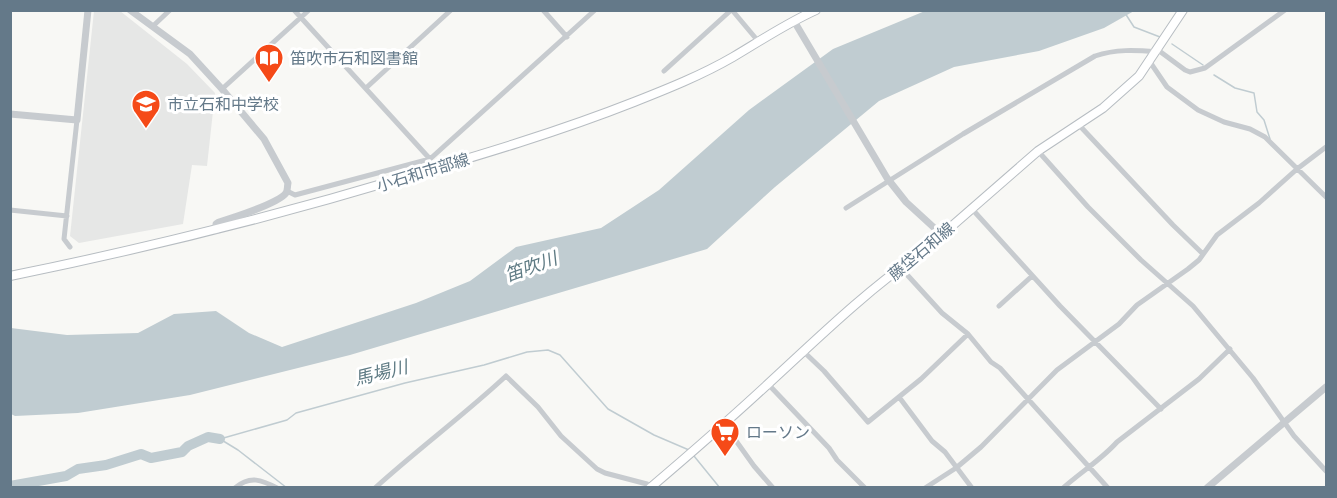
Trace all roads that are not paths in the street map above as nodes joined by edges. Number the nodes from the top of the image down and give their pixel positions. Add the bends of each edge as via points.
1 (88, 10) edge
2 (130, 10) edge
3 (170, 10) edge
4 (294, 10) edge
5 (309, 10) edge
6 (451, 10) edge
7 (543, 10) edge
8 (595, 10) edge
9 (816, 10) edge
10 (1285, 10) edge
11 (730, 11) edge
12 (1181, 14) edge
13 (301, 18) junction
14 (794, 21) junction
15 (153, 26) junction
16 (567, 37) junction
17 (758, 41) junction
18 (1158, 50) junction
19 (1150, 62) junction
20 (664, 71) dead end
21 (366, 88) junction
22 (222, 89) junction
23 (10, 114) edge
24 (77, 120) junction
25 (1079, 125) junction
26 (1326, 147) edge
27 (1038, 151) junction
28 (430, 159) junction
29 (1297, 170) junction
30 (888, 180) junction
31 (287, 191) junction
32 (1326, 197) edge
33 (846, 208) dead end
34 (972, 208) junction
35 (10, 210) edge
36 (67, 216) junction
37 (216, 230) junction
38 (942, 235) junction
39 (70, 247) dead end
40 (1203, 254) junction
41 (900, 267) junction
42 (10, 276) edge
43 (1032, 276) junction
44 (1168, 285) junction
45 (999, 306) dead end
46 (968, 334) junction
47 (1095, 343) junction
48 (1230, 350) junction
49 (803, 351) junction
50 (768, 384) junction
51 (1326, 387) edge
52 (899, 397) junction
53 (1027, 399) junction
54 (1161, 409) junction
55 (724, 423) junction
56 (1283, 423) junction
57 (1088, 466) junction
58 (956, 468) junction
59 (1326, 471) edge
60 (381, 482) junction
61 (235, 488) edge
62 (277, 488) edge
63 (375, 488) edge
64 (385, 488) edge
65 (650, 488) edge
66 (773, 488) edge
67 (865, 488) edge
68 (925, 488) edge
69 (972, 488) edge
70 (1063, 488) edge
71 (1108, 488) edge
72 (1207, 488) edge

1 - 24 street
2 - 15 street
3 - 15 street
4 - 13 street
5 - 13 street
6 - 21 street
7 - 16 street
8 - 16 street
9 - 14 main road, 小石和市部線
10 - 18 street via 1204,68 1190,72
11 - 17 street
11 - 20 street
12 - 18 main road, 藤垈石和線
13 - 21 street
13 - 22 street
14 - 17 main road, 小石和市部線
14 - 30 street
15 - 22 street via 189,54
16 - 28 street
17 - 37 main road, 小石和市部線 via 677,84 575,124 318,204
18 - 19 main road, 藤垈石和線
18 - 30 street via 1124,50 1095,56
19 - 25 main road, 藤垈石和線 via 1103,108
19 - 29 street via 1167,87 1183,100 1224,122 1265,137
21 - 28 street
22 - 31 street via 264,139 288,183
23 - 24 street
24 - 36 street
25 - 27 main road, 藤垈石和線
25 - 40 street
26 - 29 street
27 - 34 main road, 藤垈石和線
27 - 44 street via 1088,207
28 - 31 street via 295,195
29 - 32 street
29 - 40 street via 1217,235
30 - 33 street
30 - 38 street
31 - 37 street via 219,222
34 - 38 main road, 藤垈石和線
34 - 43 street
35 - 36 street
36 - 39 street via 64,239
37 - 42 main road, 小石和市部線
38 - 41 main road, 藤垈石和線
40 - 44 street
41 - 46 street via 942,313
41 - 49 main road, 藤垈石和線
43 - 45 street
43 - 47 street
44 - 47 street via 1137,305
44 - 48 street
46 - 52 street
46 - 53 street
47 - 53 street via 1057,370
47 - 54 street
48 - 54 street
48 - 56 street
49 - 50 main road, 藤垈石和線
49 - 52 street via 868,422
50 - 55 main road, 藤垈石和線
50 - 67 street
51 - 56 street
52 - 58 street
53 - 57 street
53 - 58 street
54 - 57 street
55 - 65 main road, 藤垈石和線
55 - 66 street
56 - 59 street
56 - 72 street
57 - 70 street
57 - 71 street
58 - 68 street
58 - 69 street
60 - 63 street
60 - 64 street
60 - 65 street via 506,376 597,469
61 - 62 street via 256,479

